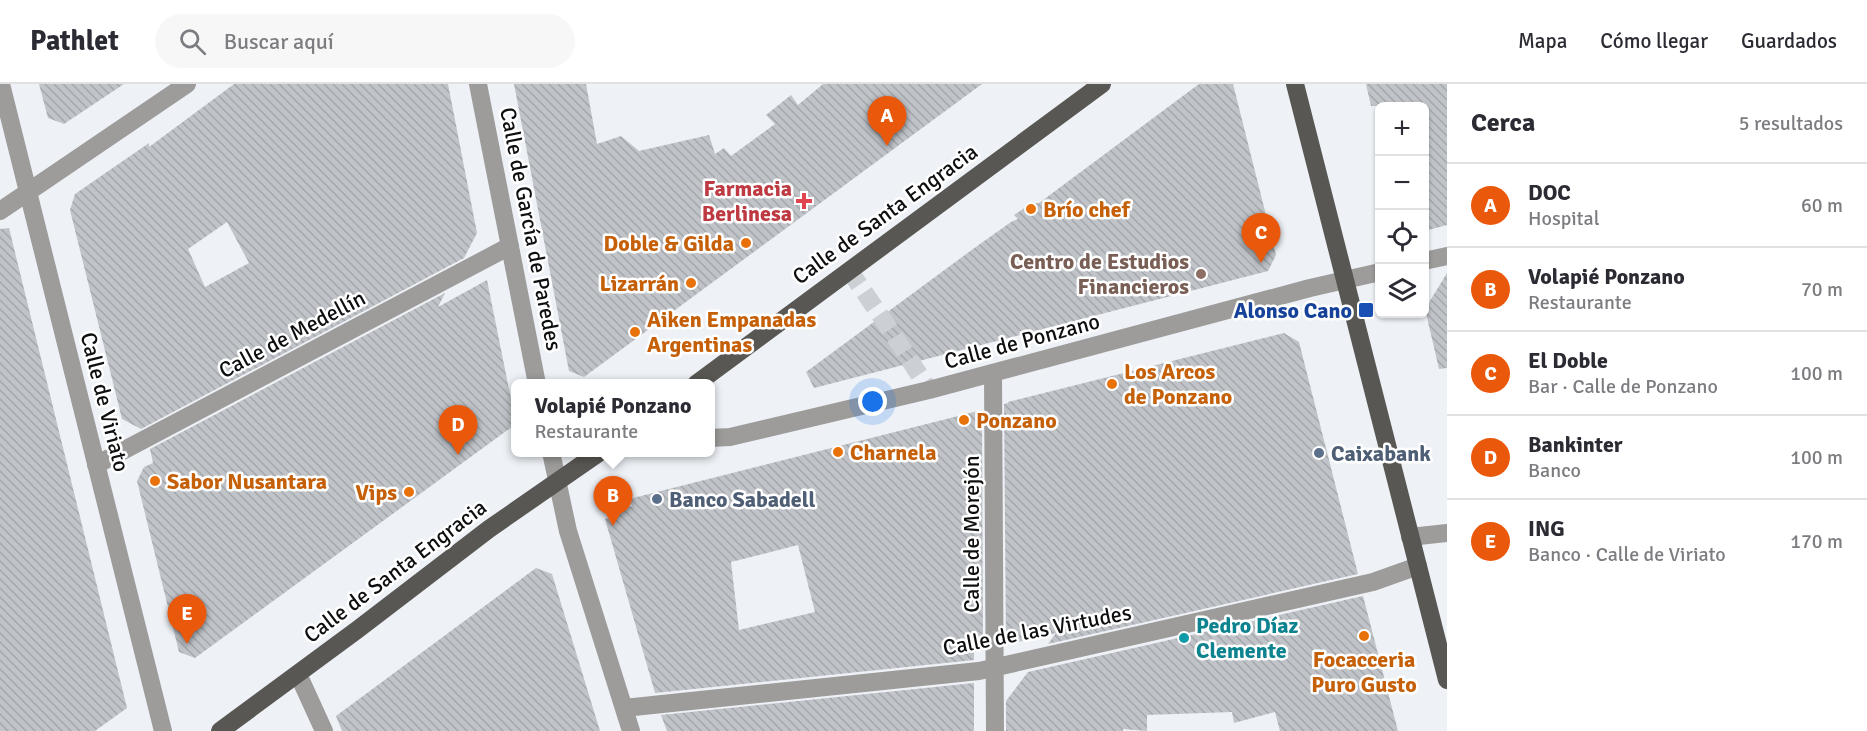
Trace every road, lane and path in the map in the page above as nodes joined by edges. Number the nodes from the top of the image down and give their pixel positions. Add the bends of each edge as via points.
1 (1, 84) edge
2 (187, 84) edge
3 (478, 84) edge
4 (1102, 84) edge
5 (1295, 84) edge
6 (28, 192) junction
7 (0, 211) edge
8 (510, 246) junction
9 (1447, 256) edge
10 (1429, 260) edge
11 (1375, 273) edge
12 (1346, 281) junction
13 (993, 374) junction
14 (536, 379) edge
15 (703, 379) edge
16 (715, 438) edge
17 (552, 457) edge
18 (594, 457) edge
19 (96, 465) junction
20 (558, 481) junction
21 (1447, 534) edge
22 (1410, 537) junction
23 (1418, 567) junction
24 (994, 668) junction
25 (298, 674) junction
26 (1447, 680) edge
27 (624, 708) junction
28 (164, 731) edge
29 (220, 731) edge
30 (324, 731) edge
31 (631, 731) edge
32 (994, 731) edge

1 - 6 street, Calle de Viriato
2 - 6 street
3 - 8 street, Calle de García de Paredes
4 - 15 main road, Calle de Santa Engracia
5 - 12 main road
6 - 7 street
6 - 19 street, Calle de Viriato
8 - 14 street, Calle de García de Paredes
8 - 19 street, Calle de Medellín
9 - 10 street
11 - 12 street, Calle de Ponzano
12 - 13 street, Calle de Ponzano
12 - 22 main road
13 - 16 street, Calle de Ponzano
13 - 24 street, Calle de Morejón
17 - 20 street
18 - 20 main road, Calle de Santa Engracia
19 - 28 street, Calle de Viriato
20 - 25 main road, Calle de Santa Engracia
20 - 27 street via 568,531
21 - 22 street
22 - 23 main road
23 - 24 street, Calle de las Virtudes via 1373,582
23 - 26 main road
24 - 27 street, Calle de las Virtudes
24 - 32 street, Calle de Morejón
25 - 29 main road, Calle de Santa Engracia
25 - 30 street
27 - 31 street

